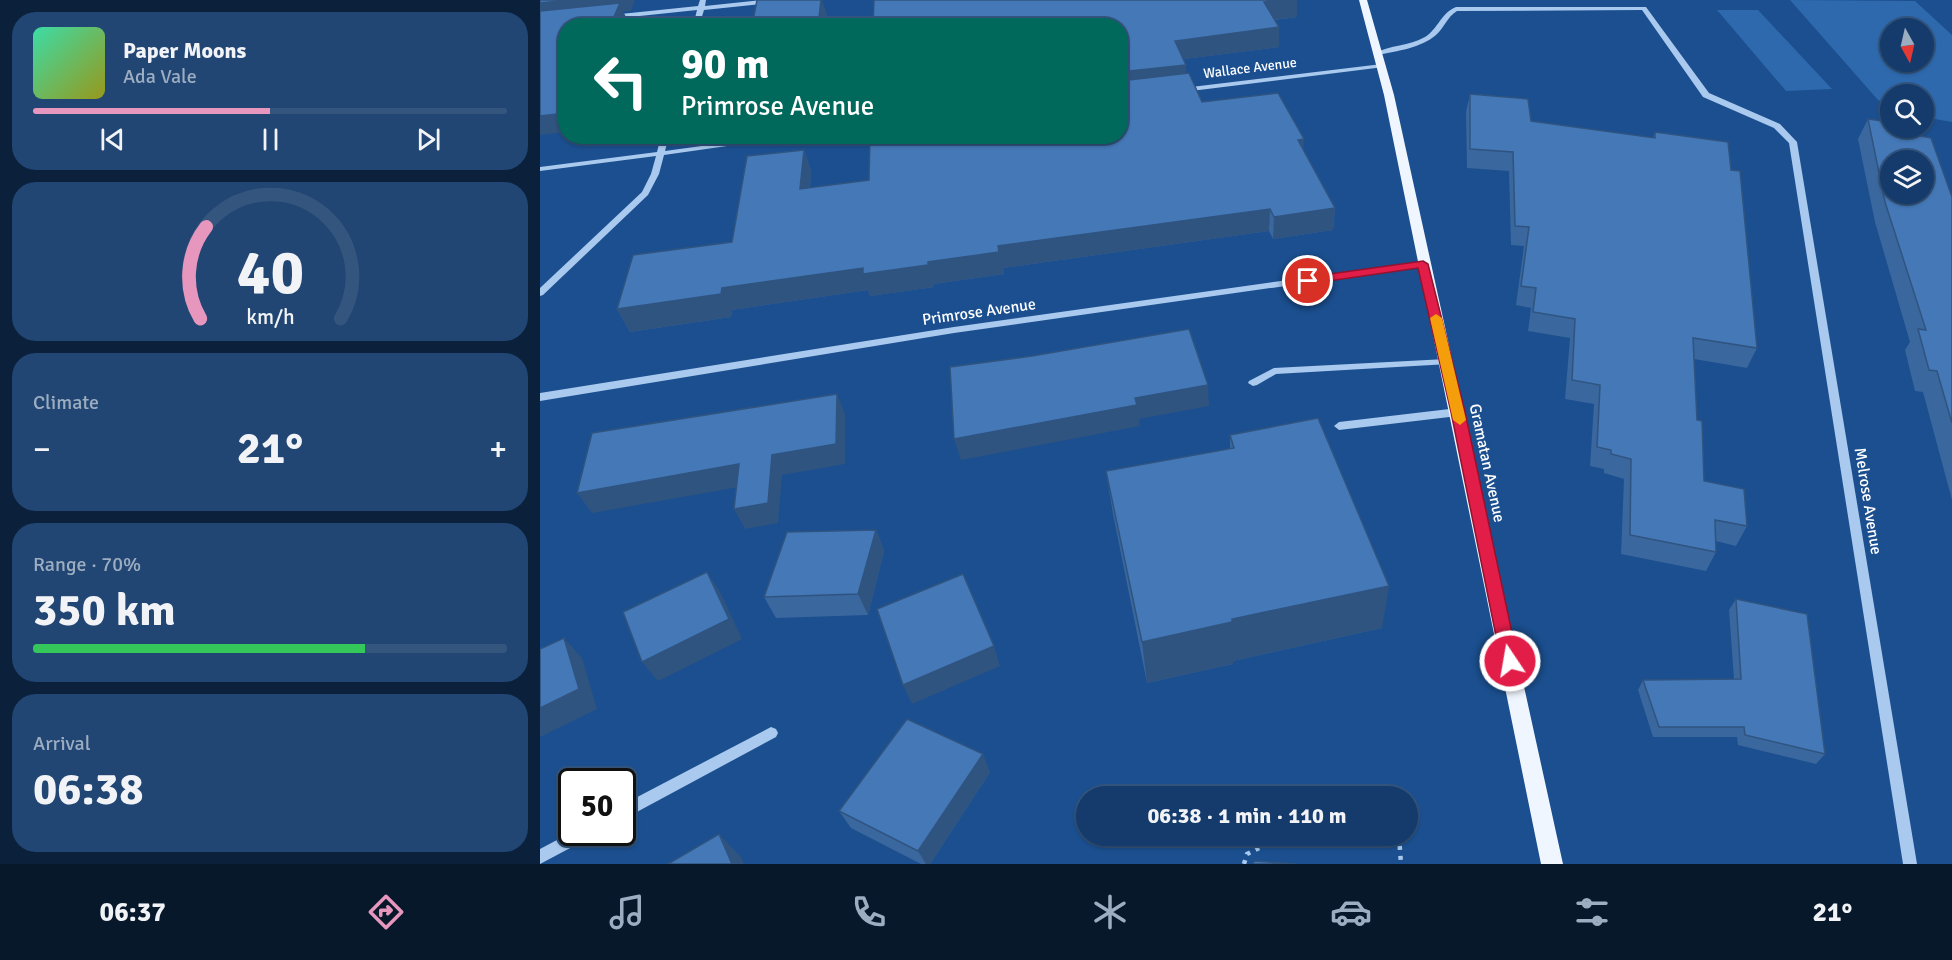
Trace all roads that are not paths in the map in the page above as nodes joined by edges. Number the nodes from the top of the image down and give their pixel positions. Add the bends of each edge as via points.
1 (703, 0) edge
2 (781, 0) edge
3 (1364, 0) edge
4 (1452, 0) edge
5 (1627, 0) edge
6 (701, 8) junction
7 (1631, 8) junction
8 (1456, 9) junction
9 (598, 18) edge
10 (698, 18) edge
11 (1380, 59) junction
12 (1177, 90) edge
13 (663, 144) edge
14 (731, 144) edge
15 (660, 153) junction
16 (540, 169) edge
17 (1423, 264) junction
18 (540, 293) edge
19 (1446, 362) junction
20 (1253, 383) dead end
21 (540, 397) edge
22 (1458, 412) junction
23 (1339, 426) dead end
24 (771, 733) dead end
25 (636, 805) edge
26 (560, 846) edge
27 (540, 857) edge
28 (1552, 864) edge
29 (1910, 864) edge

1 - 6 street
2 - 6 street
3 - 11 main road, Gramatan Avenue
4 - 8 street
5 - 7 street
6 - 9 street
6 - 10 street
7 - 8 street
7 - 29 street, Melrose Avenue via 1644,8 1706,95 1777,126 1793,142
8 - 11 street, Wallace Avenue via 1444,16 1437,30
11 - 12 street, Wallace Avenue
11 - 17 main road, Gramatan Avenue
13 - 15 street
14 - 15 street
15 - 16 street
15 - 18 street via 645,193
17 - 19 main road, Gramatan Avenue
17 - 21 street, Primrose Avenue via 954,330
19 - 20 street via 1274,371
19 - 22 main road, Gramatan Avenue
22 - 23 street
22 - 28 main road, Gramatan Avenue
24 - 25 street
26 - 27 street

